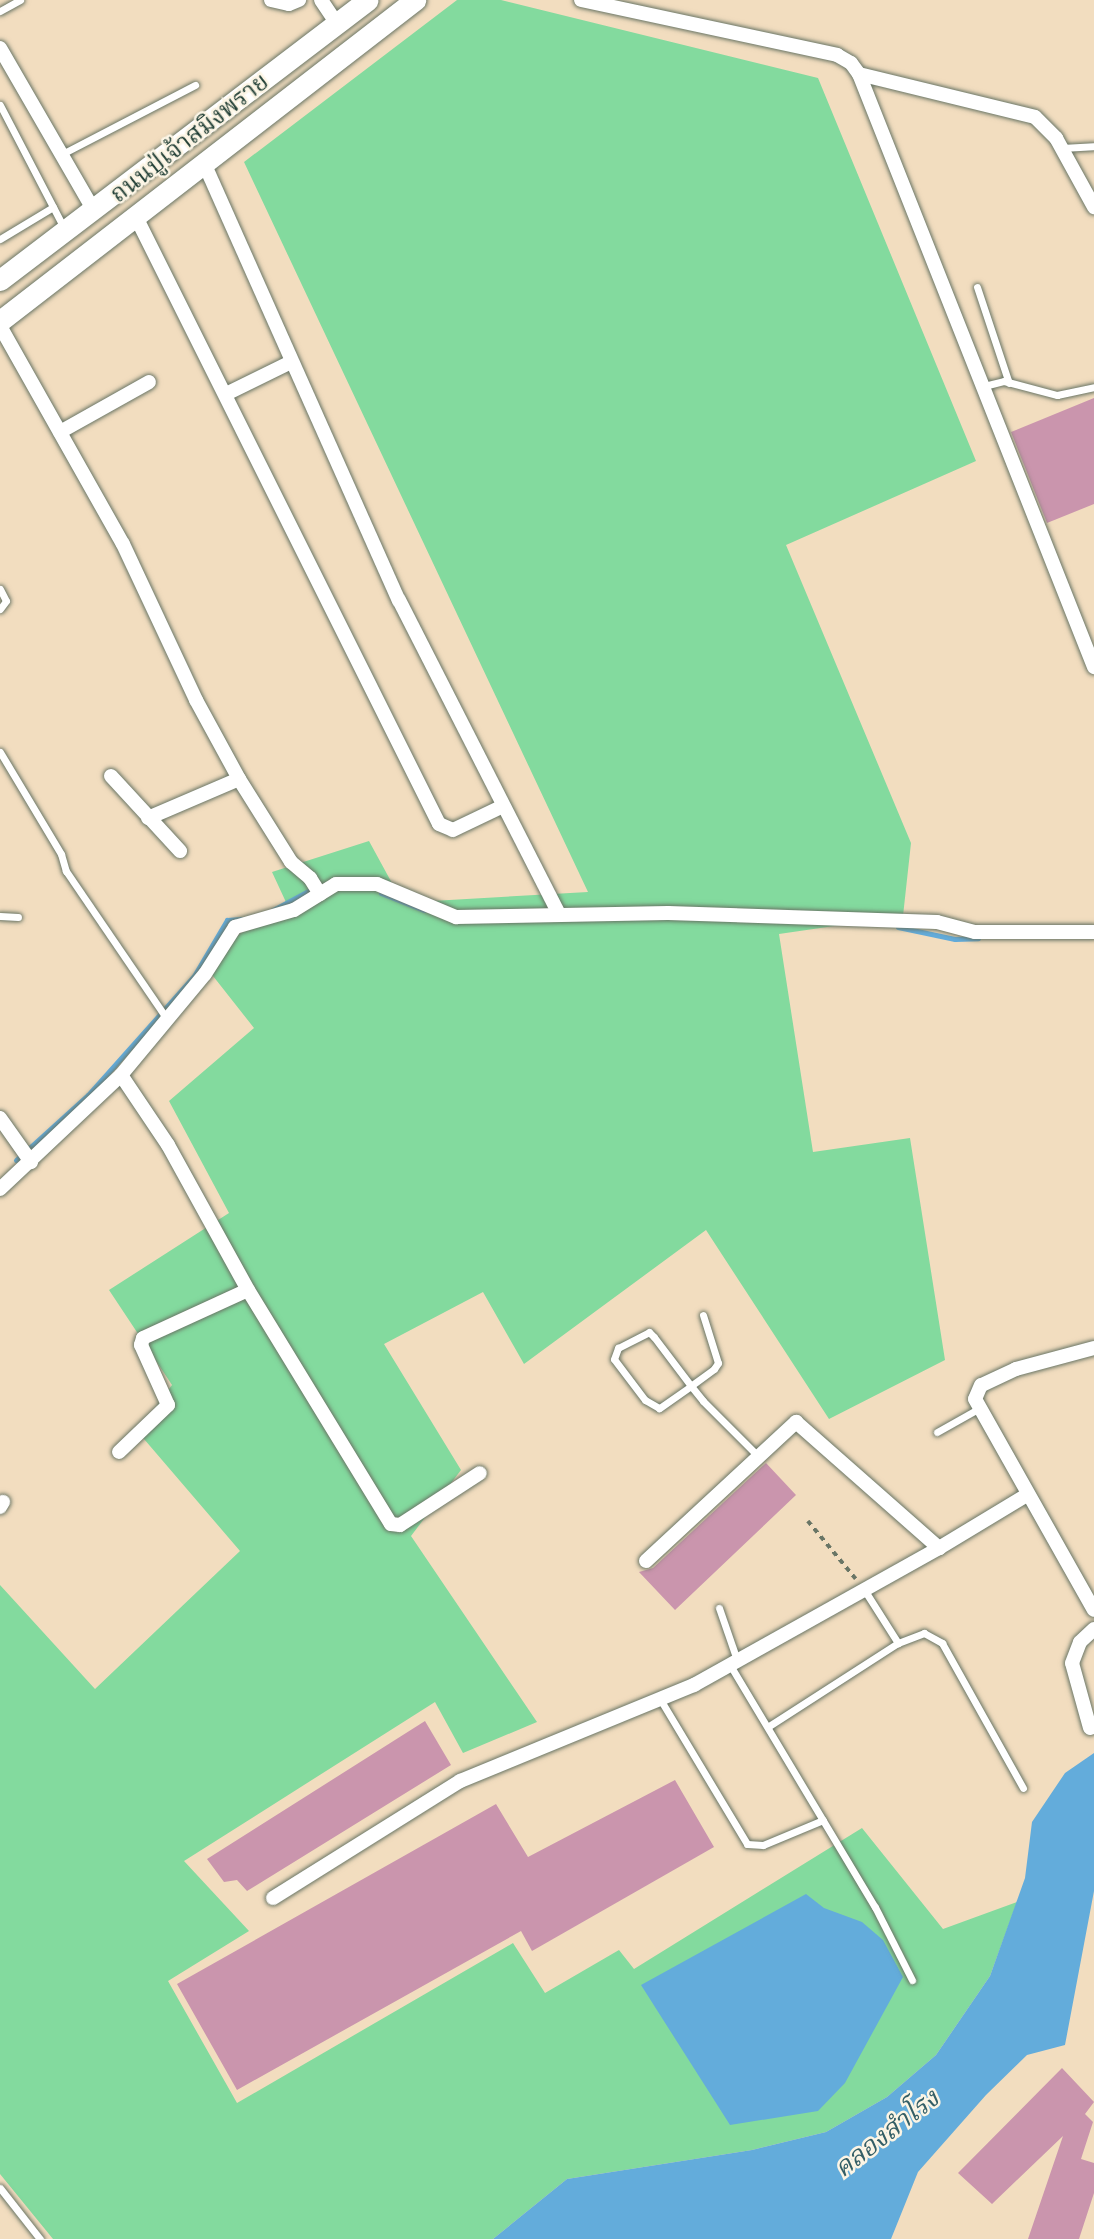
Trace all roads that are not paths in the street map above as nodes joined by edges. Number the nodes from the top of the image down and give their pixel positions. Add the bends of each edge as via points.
1 (20, 0) edge
2 (271, 0) edge
3 (299, 0) edge
4 (321, 0) edge
5 (369, 0) edge
6 (415, 0) edge
7 (581, 0) edge
8 (0, 11) edge
9 (337, 24) junction
10 (0, 48) edge
11 (859, 74) junction
12 (195, 85) dead end
13 (0, 105) edge
14 (1094, 146) edge
15 (1061, 148) junction
16 (62, 155) junction
17 (204, 163) junction
18 (53, 207) junction
19 (1094, 207) edge
20 (93, 209) junction
21 (136, 217) junction
22 (65, 231) junction
23 (0, 239) edge
24 (0, 280) edge
25 (977, 287) dead end
26 (0, 323) edge
27 (291, 362) junction
28 (149, 383) dead end
29 (1009, 383) junction
30 (982, 387) junction
31 (1094, 387) edge
32 (226, 394) junction
33 (60, 432) junction
34 (0, 589) edge
35 (0, 610) edge
36 (1093, 662) edge
37 (0, 752) edge
38 (111, 776) dead end
39 (239, 779) junction
40 (503, 806) junction
41 (148, 818) junction
42 (180, 851) dead end
43 (316, 888) junction
44 (555, 907) junction
45 (0, 916) edge
46 (18, 917) dead end
47 (1094, 932) edge
48 (166, 1017) junction
49 (121, 1075) junction
50 (0, 1118) edge
51 (27, 1157) junction
52 (0, 1189) edge
53 (248, 1290) junction
54 (703, 1315) dead end
55 (1094, 1348) edge
56 (691, 1386) junction
57 (978, 1409) junction
58 (937, 1432) dead end
59 (119, 1452) dead end
60 (757, 1455) junction
61 (480, 1473) dead end
62 (1027, 1495) junction
63 (939, 1548) junction
64 (646, 1561) dead end
65 (865, 1591) junction
66 (719, 1608) dead end
67 (1094, 1610) edge
68 (1094, 1629) edge
69 (898, 1643) junction
70 (734, 1663) junction
71 (660, 1699) junction
72 (769, 1726) junction
73 (1090, 1728) dead end
74 (1023, 1788) dead end
75 (823, 1820) junction
76 (274, 1898) dead end
77 (912, 1980) dead end
78 (0, 2188) edge
79 (40, 2239) edge

1 - 8 lane
2 - 3 street
4 - 9 street
5 - 9 main road, ถนนปู่เจ้าสมิงพราย
6 - 17 main road, ถนนปู่เจ้าสมิงพราย
7 - 11 street via 837,55
9 - 20 main road, ถนนปู่เจ้าสมิงพราย
10 - 16 street
11 - 15 street via 1035,117
11 - 30 street
12 - 16 lane
13 - 18 lane
14 - 15 lane
15 - 19 street
16 - 20 street
17 - 21 main road, ถนนปู่เจ้าสมิงพราย
17 - 27 street
18 - 22 lane
18 - 23 lane
20 - 22 main road, ถนนปู่เจ้าสมิงพราย
21 - 26 main road, ถนนปู่เจ้าสมิงพราย
21 - 32 street
22 - 24 main road, ถนนปู่เจ้าสมิงพราย
25 - 29 lane
26 - 33 street
27 - 32 street
27 - 40 street via 399,600
28 - 33 street
29 - 30 lane via 998,381
29 - 31 lane via 1057,396
30 - 36 street
32 - 40 street via 439,824 453,830
33 - 39 street via 123,544
34 - 35 lane via 6,601
37 - 48 lane via 61,854 66,871
38 - 41 street
39 - 41 street
39 - 43 street via 291,862
40 - 44 street
41 - 42 street
43 - 44 street via 365,882 456,917
43 - 48 street via 295,910 235,927 205,974
44 - 47 street via 937,922 975,932
45 - 46 lane
48 - 49 street
49 - 51 street
49 - 53 street via 168,1145
50 - 51 street
51 - 52 street
53 - 59 street via 143,1338 141,1345 168,1405
53 - 61 street via 391,1524 400,1525
54 - 56 lane via 718,1363
55 - 57 street via 1016,1369 981,1385 975,1391
56 - 56 lane via 649,1332 643,1331 614,1353 653,1408
56 - 60 lane
57 - 58 lane
57 - 62 street
60 - 63 street via 796,1422
60 - 64 street
62 - 63 street
62 - 67 street
63 - 65 street
65 - 69 lane
65 - 70 street
66 - 70 lane
68 - 73 street via 1080,1642 1072,1663
69 - 72 lane
69 - 74 lane via 924,1633 942,1643
70 - 71 street
70 - 72 lane
71 - 75 lane via 747,1844 763,1845
71 - 76 street via 460,1781
72 - 75 lane
75 - 77 lane
78 - 79 lane

